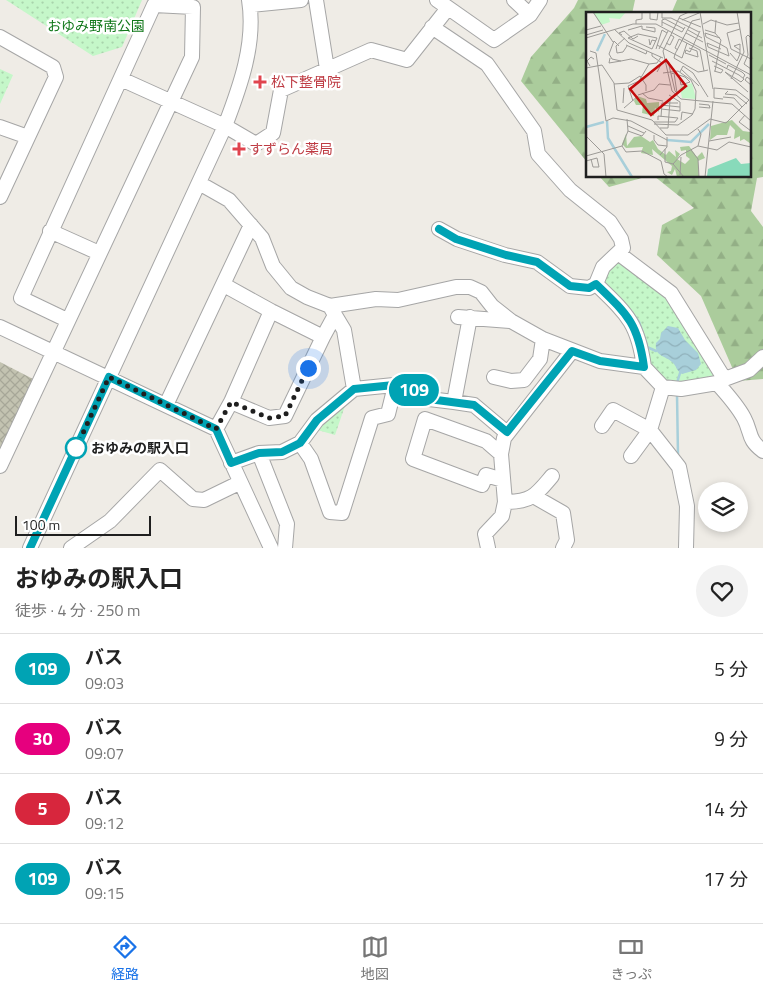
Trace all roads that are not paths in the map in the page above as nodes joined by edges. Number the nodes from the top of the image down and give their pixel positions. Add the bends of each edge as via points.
1 (302, 0) edge
2 (316, 0) edge
3 (514, 0) edge
4 (540, 0) edge
5 (249, 3) edge
6 (442, 4) edge
7 (530, 15) junction
8 (432, 26) junction
9 (0, 37) edge
10 (327, 69) junction
11 (121, 79) junction
12 (170, 101) junction
13 (225, 126) junction
14 (0, 127) edge
15 (28, 138) junction
16 (199, 183) junction
17 (0, 197) edge
18 (251, 225) junction
19 (439, 229) dead end
20 (50, 231) junction
21 (100, 253) junction
22 (618, 253) junction
23 (596, 284) junction
24 (224, 285) junction
25 (333, 310) junction
26 (270, 311) junction
27 (67, 320) junction
28 (511, 321) junction
29 (1, 331) edge
30 (323, 337) junction
31 (543, 339) junction
32 (53, 351) junction
33 (572, 351) junction
34 (763, 356) edge
35 (644, 367) junction
36 (533, 370) junction
37 (763, 372) edge
38 (109, 377) junction
39 (494, 377) dead end
40 (549, 381) junction
41 (719, 381) junction
42 (395, 386) junction
43 (663, 387) junction
44 (354, 389) junction
45 (231, 402) junction
46 (454, 402) junction
47 (166, 405) junction
48 (602, 426) dead end
49 (216, 429) junction
50 (650, 430) junction
51 (507, 432) junction
52 (300, 443) junction
53 (763, 451) edge
54 (259, 453) junction
55 (500, 454) junction
56 (632, 456) dead end
57 (231, 463) junction
58 (0, 466) edge
59 (552, 476) dead end
60 (503, 480) junction
61 (240, 483) junction
62 (534, 497) junction
63 (505, 502) junction
64 (30, 548) edge
65 (71, 548) edge
66 (271, 548) edge
67 (285, 548) edge
68 (488, 548) edge
69 (563, 548) edge
70 (686, 548) edge

1 - 5 street
2 - 10 street
3 - 7 street
4 - 7 street
5 - 13 street via 248,45 242,82
6 - 7 street via 494,40
6 - 8 street
8 - 10 street via 407,60 371,50
8 - 22 street via 487,64 534,131 538,154 570,190 610,222 621,239 623,248
9 - 15 street via 53,67 56,77
10 - 13 street via 281,90 273,133 256,144
11 - 12 street
11 - 12 street via 154,5 193,7 192,57
11 - 20 street
12 - 13 street
12 - 21 street
13 - 16 street
14 - 15 street
15 - 17 street
16 - 18 street via 229,200
16 - 38 street
18 - 24 street
18 - 25 street via 262,238 273,266 291,288
19 - 23 street via 456,239 537,262 570,286 589,288
20 - 21 street
20 - 27 street via 20,298
21 - 27 street
22 - 23 street via 603,267
22 - 41 street via 671,293 722,374
23 - 35 street via 624,311 636,329
24 - 26 street
24 - 47 street
25 - 28 street via 376,299 398,300 470,287 481,292
25 - 30 street
25 - 44 street via 344,330
26 - 30 street
26 - 45 street
27 - 32 street
28 - 31 street
28 - 46 street via 464,317
29 - 32 street
30 - 45 street via 285,416 269,418
31 - 33 street
31 - 36 street via 540,359
32 - 38 street
32 - 58 street
33 - 35 street via 600,361
33 - 40 street
34 - 41 street via 749,370
35 - 43 street
36 - 39 street via 524,380
36 - 40 street
37 - 41 street via 727,382
38 - 47 street
38 - 64 street
40 - 51 street
41 - 43 street via 681,389
41 - 53 street via 745,420 753,444
42 - 44 street
42 - 46 street via 404,384 429,399
42 - 52 street via 388,414 372,418 342,513 330,512 310,459
43 - 50 street
44 - 52 street via 317,420
45 - 49 street
46 - 51 street via 474,405
47 - 49 street
48 - 50 street via 612,410
49 - 57 street
50 - 56 street
50 - 70 street via 679,467 687,506
51 - 55 street
52 - 54 street via 282,452
54 - 57 street
54 - 67 street via 287,524
55 - 60 street
55 - 60 street via 486,441 425,419 413,459 482,485 486,475
57 - 61 street
59 - 62 street
60 - 63 street
61 - 65 street via 204,500 193,499 160,470 110,521
61 - 66 street
62 - 63 street via 521,502
62 - 69 street via 562,513 568,540
63 - 68 street via 502,516 485,534

